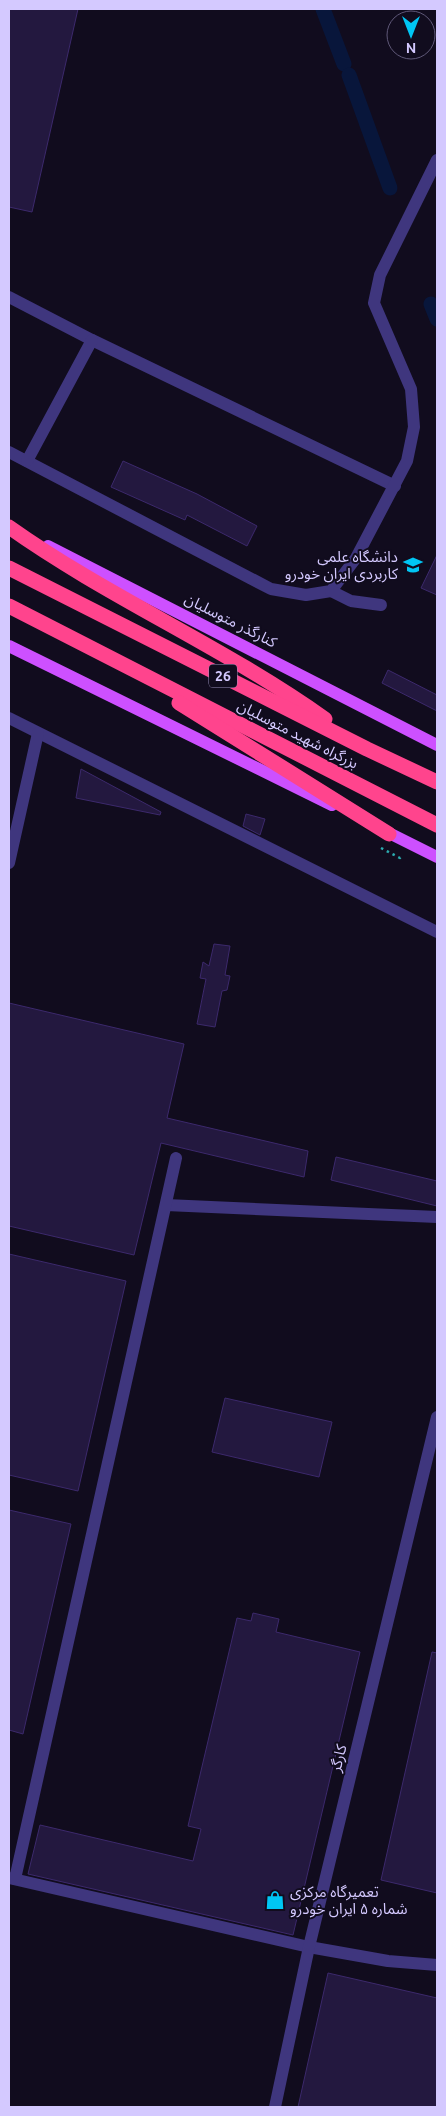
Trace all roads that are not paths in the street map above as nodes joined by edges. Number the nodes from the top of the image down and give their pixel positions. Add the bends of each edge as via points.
1 (437, 160) edge
2 (9, 297) edge
3 (92, 340) junction
4 (9, 452) edge
5 (27, 461) junction
6 (395, 486) junction
7 (9, 526) edge
8 (9, 568) edge
9 (331, 591) junction
10 (381, 605) dead end
11 (9, 606) edge
12 (9, 646) edge
13 (89, 647) junction
14 (9, 718) edge
15 (38, 733) junction
16 (437, 745) edge
17 (367, 749) junction
18 (437, 782) edge
19 (437, 825) edge
20 (390, 834) junction
21 (437, 858) edge
22 (9, 863) edge
23 (437, 932) edge
24 (176, 1158) dead end
25 (166, 1205) junction
26 (437, 1217) edge
27 (437, 1417) edge
28 (12, 1878) edge
29 (309, 1947) junction
30 (437, 1965) edge
31 (275, 2107) edge

1 - 6 lane via 380,275 374,303 411,390 414,427 407,461
2 - 3 lane
3 - 5 lane
3 - 6 lane
4 - 5 lane
5 - 9 lane via 272,589 306,595
6 - 9 lane via 356,558
7 - 16 main road, کنارگذر متوسلیان
7 - 17 highway via 53,558 280,687
8 - 17 highway, بزرگراه شهید متوسلیان / 26
9 - 10 lane via 351,602
11 - 13 highway, بزرگراه شهید متوسلیان
12 - 20 main road
13 - 19 highway, بزرگراه شهید متوسلیان
13 - 20 highway
14 - 15 lane
15 - 22 lane
15 - 23 lane
17 - 18 highway, بزرگراه شهید متوسلیان / 26
20 - 21 main road
24 - 25 lane
25 - 26 lane
25 - 28 lane
27 - 29 lane, کارگر
28 - 29 lane
29 - 30 lane via 388,1961
29 - 31 lane, کارگر

